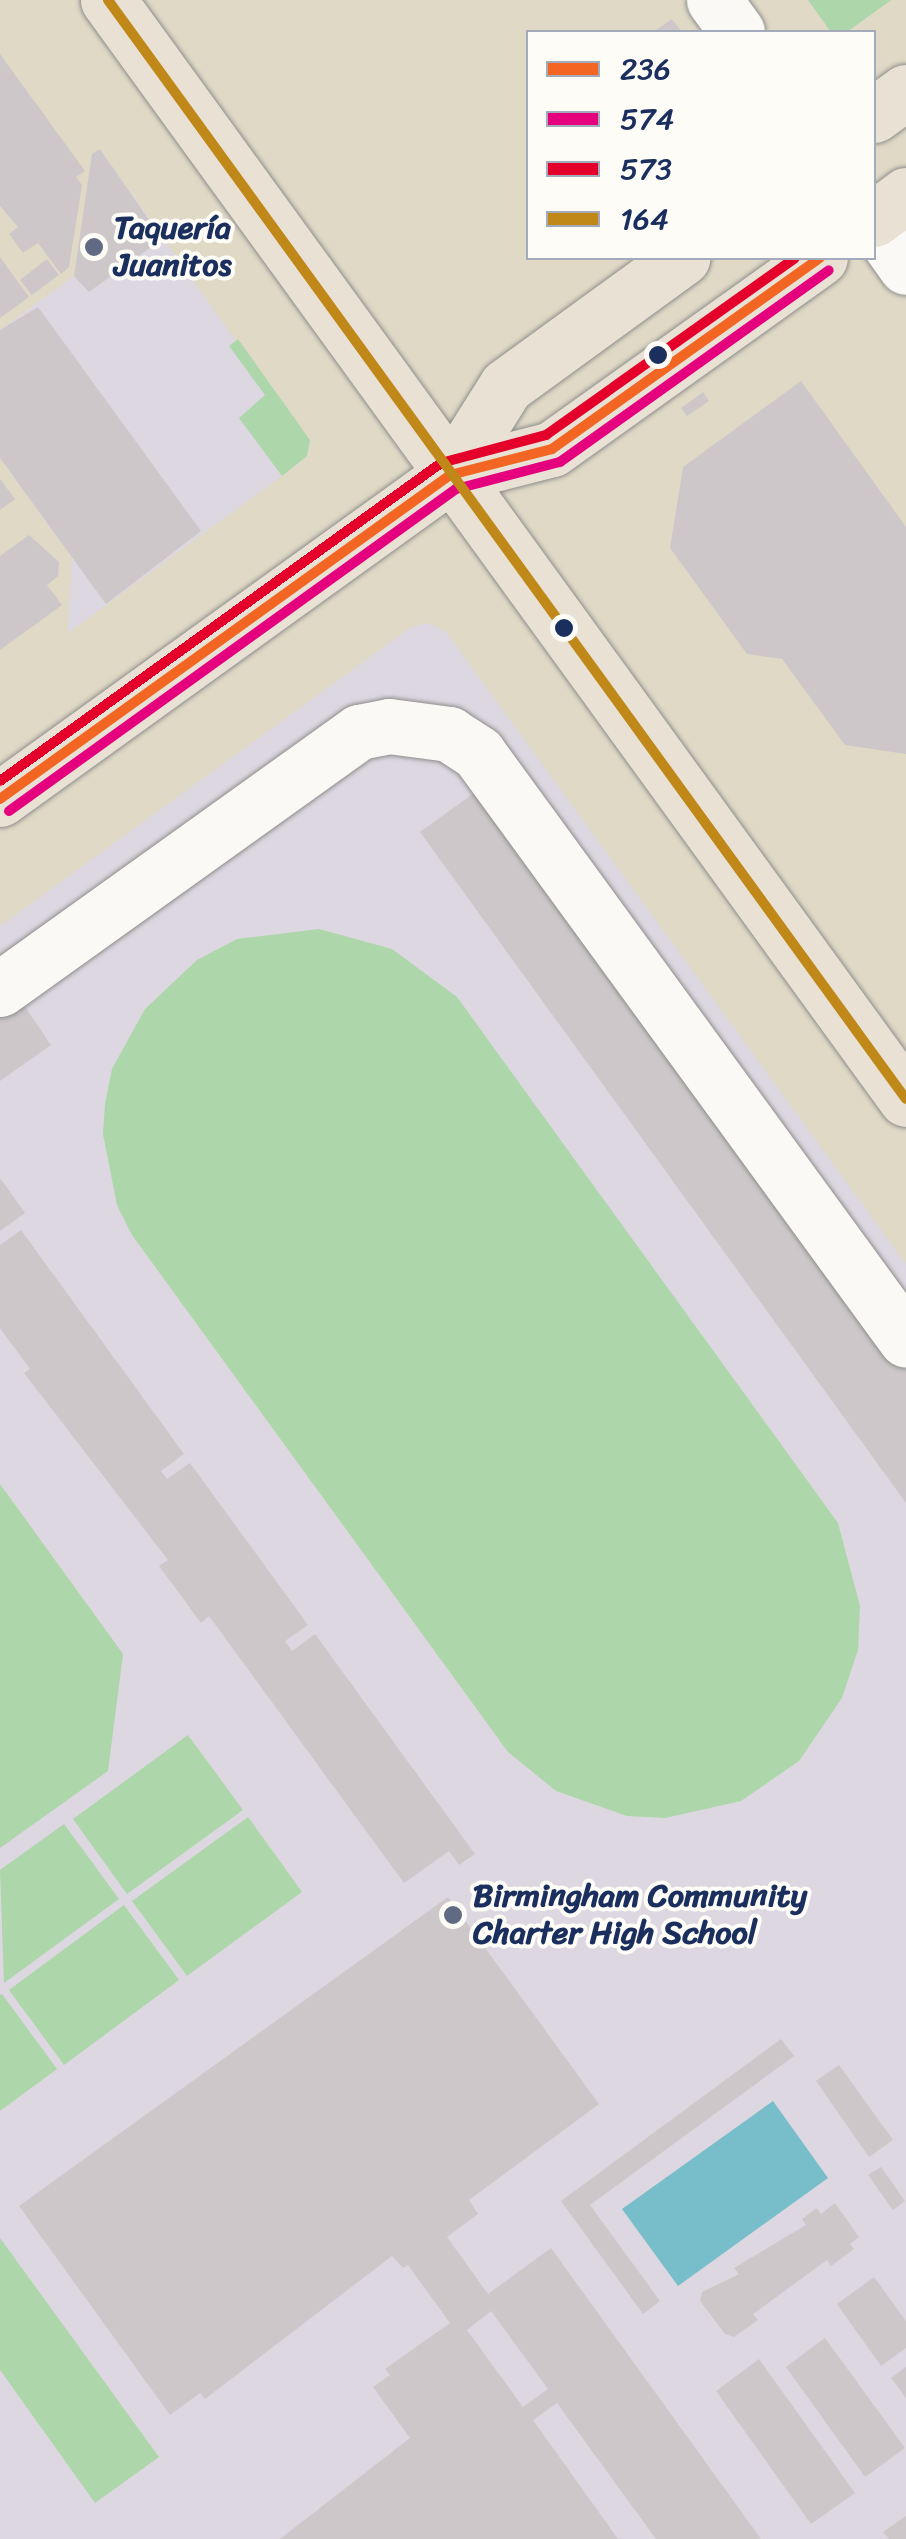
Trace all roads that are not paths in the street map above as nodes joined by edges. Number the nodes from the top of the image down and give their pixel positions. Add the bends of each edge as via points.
1 (108, 0) edge
2 (714, 0) edge
3 (736, 30) edge
4 (906, 92) edge
5 (876, 114) edge
6 (906, 195) edge
7 (876, 218) edge
8 (876, 223) edge
9 (679, 260) edge
10 (817, 260) edge
11 (906, 267) edge
12 (450, 475) junction
13 (0, 799) edge
14 (0, 989) edge
15 (906, 1099) edge
16 (906, 1340) edge

1 - 12 main road
2 - 3 lane
4 - 5 main road
6 - 7 main road
8 - 11 lane
9 - 12 main road via 506,386
10 - 12 main road via 552,449
12 - 13 main road
12 - 15 main road
14 - 16 lane via 359,732 388,726 449,734 478,753

